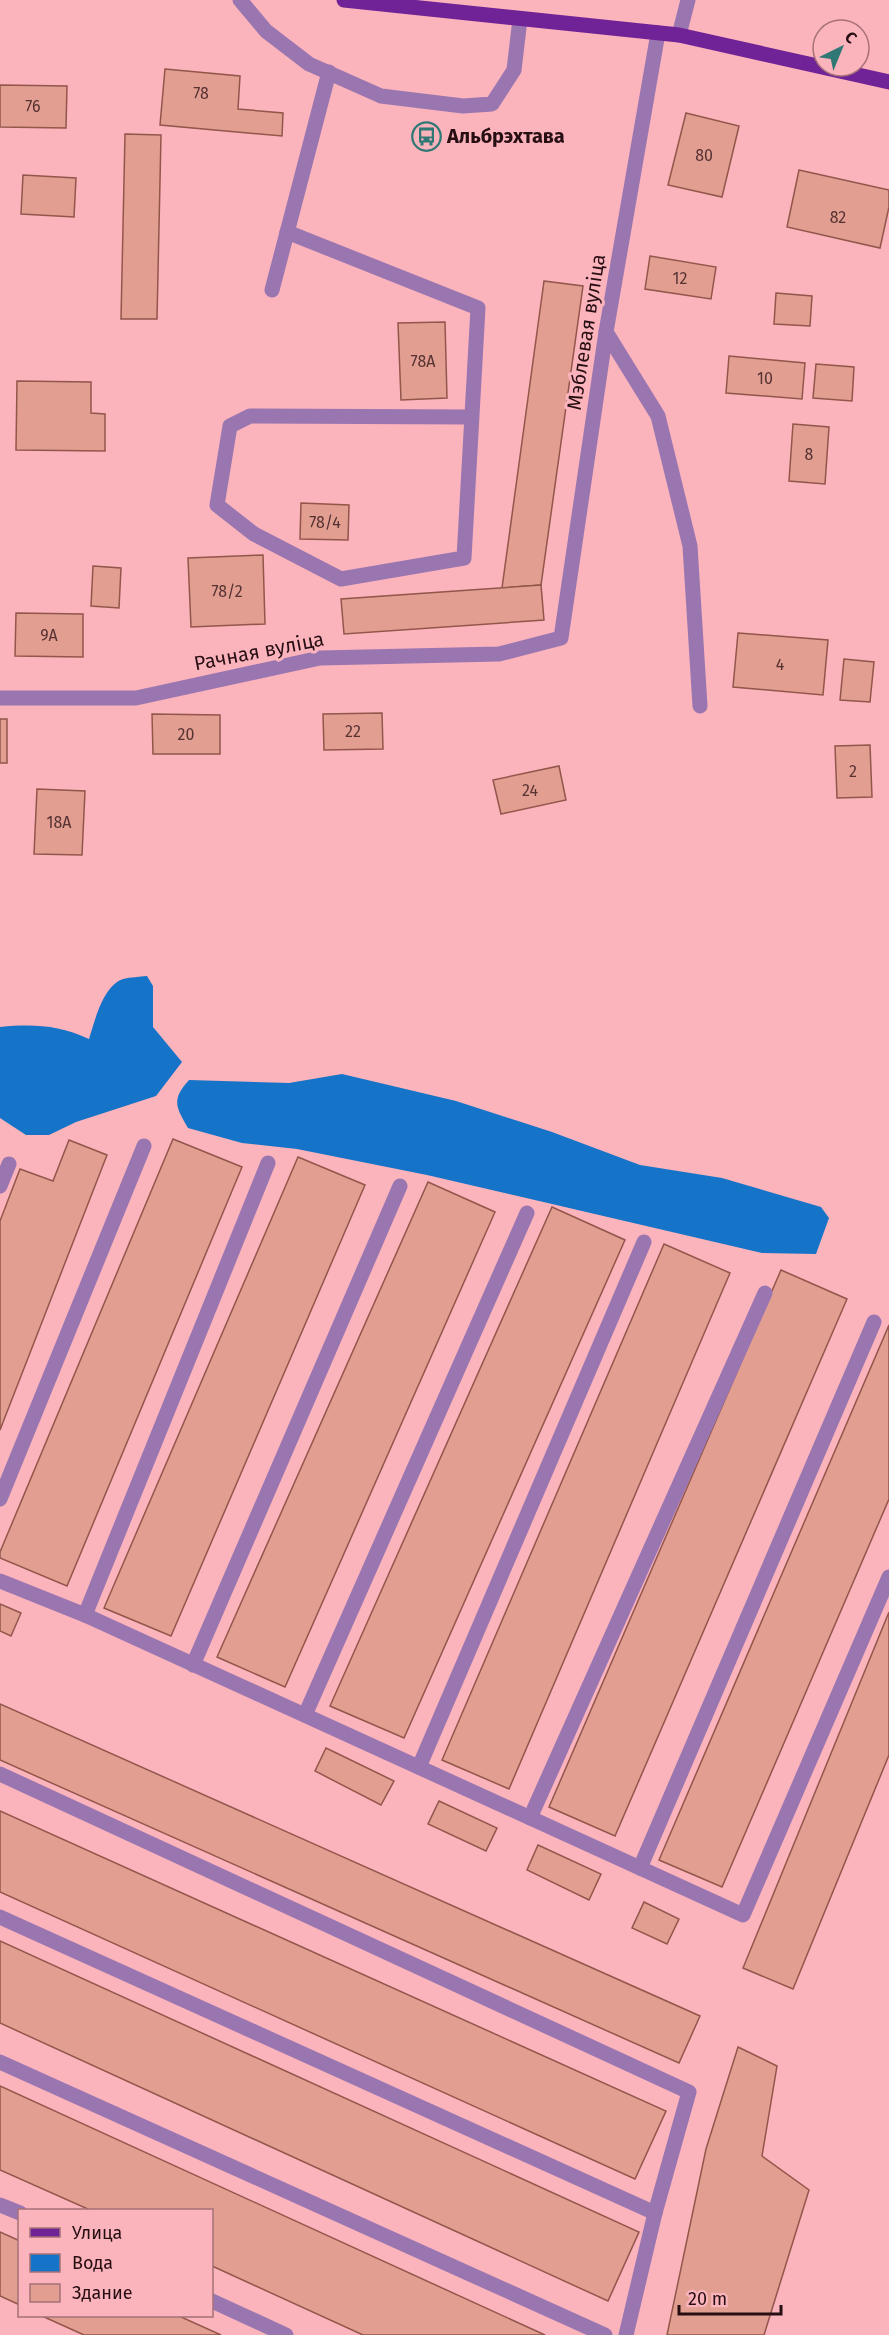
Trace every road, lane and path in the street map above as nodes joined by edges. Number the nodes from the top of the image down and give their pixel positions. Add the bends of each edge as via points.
1 (240, 0) edge
2 (344, 0) edge
3 (688, 0) edge
4 (520, 19) junction
5 (658, 33) junction
6 (679, 35) junction
7 (329, 72) junction
8 (889, 82) edge
9 (287, 232) junction
10 (272, 290) dead end
11 (606, 333) junction
12 (471, 417) junction
13 (561, 638) joint
14 (0, 698) edge
15 (700, 706) dead end
16 (144, 1146) dead end
17 (268, 1163) dead end
18 (9, 1164) dead end
19 (0, 1186) edge
20 (400, 1186) dead end
21 (526, 1213) dead end
22 (644, 1242) dead end
23 (765, 1293) dead end
24 (874, 1322) dead end
25 (0, 1499) edge
26 (889, 1577) edge
27 (0, 1581) edge
28 (85, 1615) junction
29 (193, 1665) junction
30 (305, 1715) junction
31 (419, 1767) junction
32 (0, 1774) edge
33 (530, 1818) junction
34 (640, 1868) junction
35 (0, 1917) edge
36 (0, 2062) edge
37 (0, 2205) edge
38 (18, 2212) edge
39 (655, 2213) junction
40 (213, 2301) edge
41 (286, 2335) edge
42 (605, 2335) edge
43 (626, 2335) edge

1 - 7 street via 266,31 309,64
2 - 4 main road
3 - 6 street
4 - 5 main road
4 - 7 street via 514,70 492,104 463,106 381,96
5 - 6 main road
5 - 11 street, Мэблевая вуліца
6 - 8 main road
7 - 9 street
9 - 10 street
9 - 12 street via 478,308
11 - 13 street, Мэблевая вуліца
11 - 15 street via 658,416 690,546
12 - 12 street via 250,416 230,426 217,505 254,534 341,579 464,558
13 - 14 street, Рачная вуліца via 499,654 320,658 136,698
16 - 25 street
17 - 28 street
18 - 19 street
20 - 29 street
21 - 30 street
22 - 31 street
23 - 33 street
24 - 34 street
26 - 34 street via 743,1915
27 - 28 street
28 - 29 street
29 - 30 street
30 - 31 street
31 - 33 street
32 - 39 street via 688,2092
33 - 34 street
35 - 39 street
36 - 42 street
37 - 38 street
39 - 43 street
40 - 41 street

